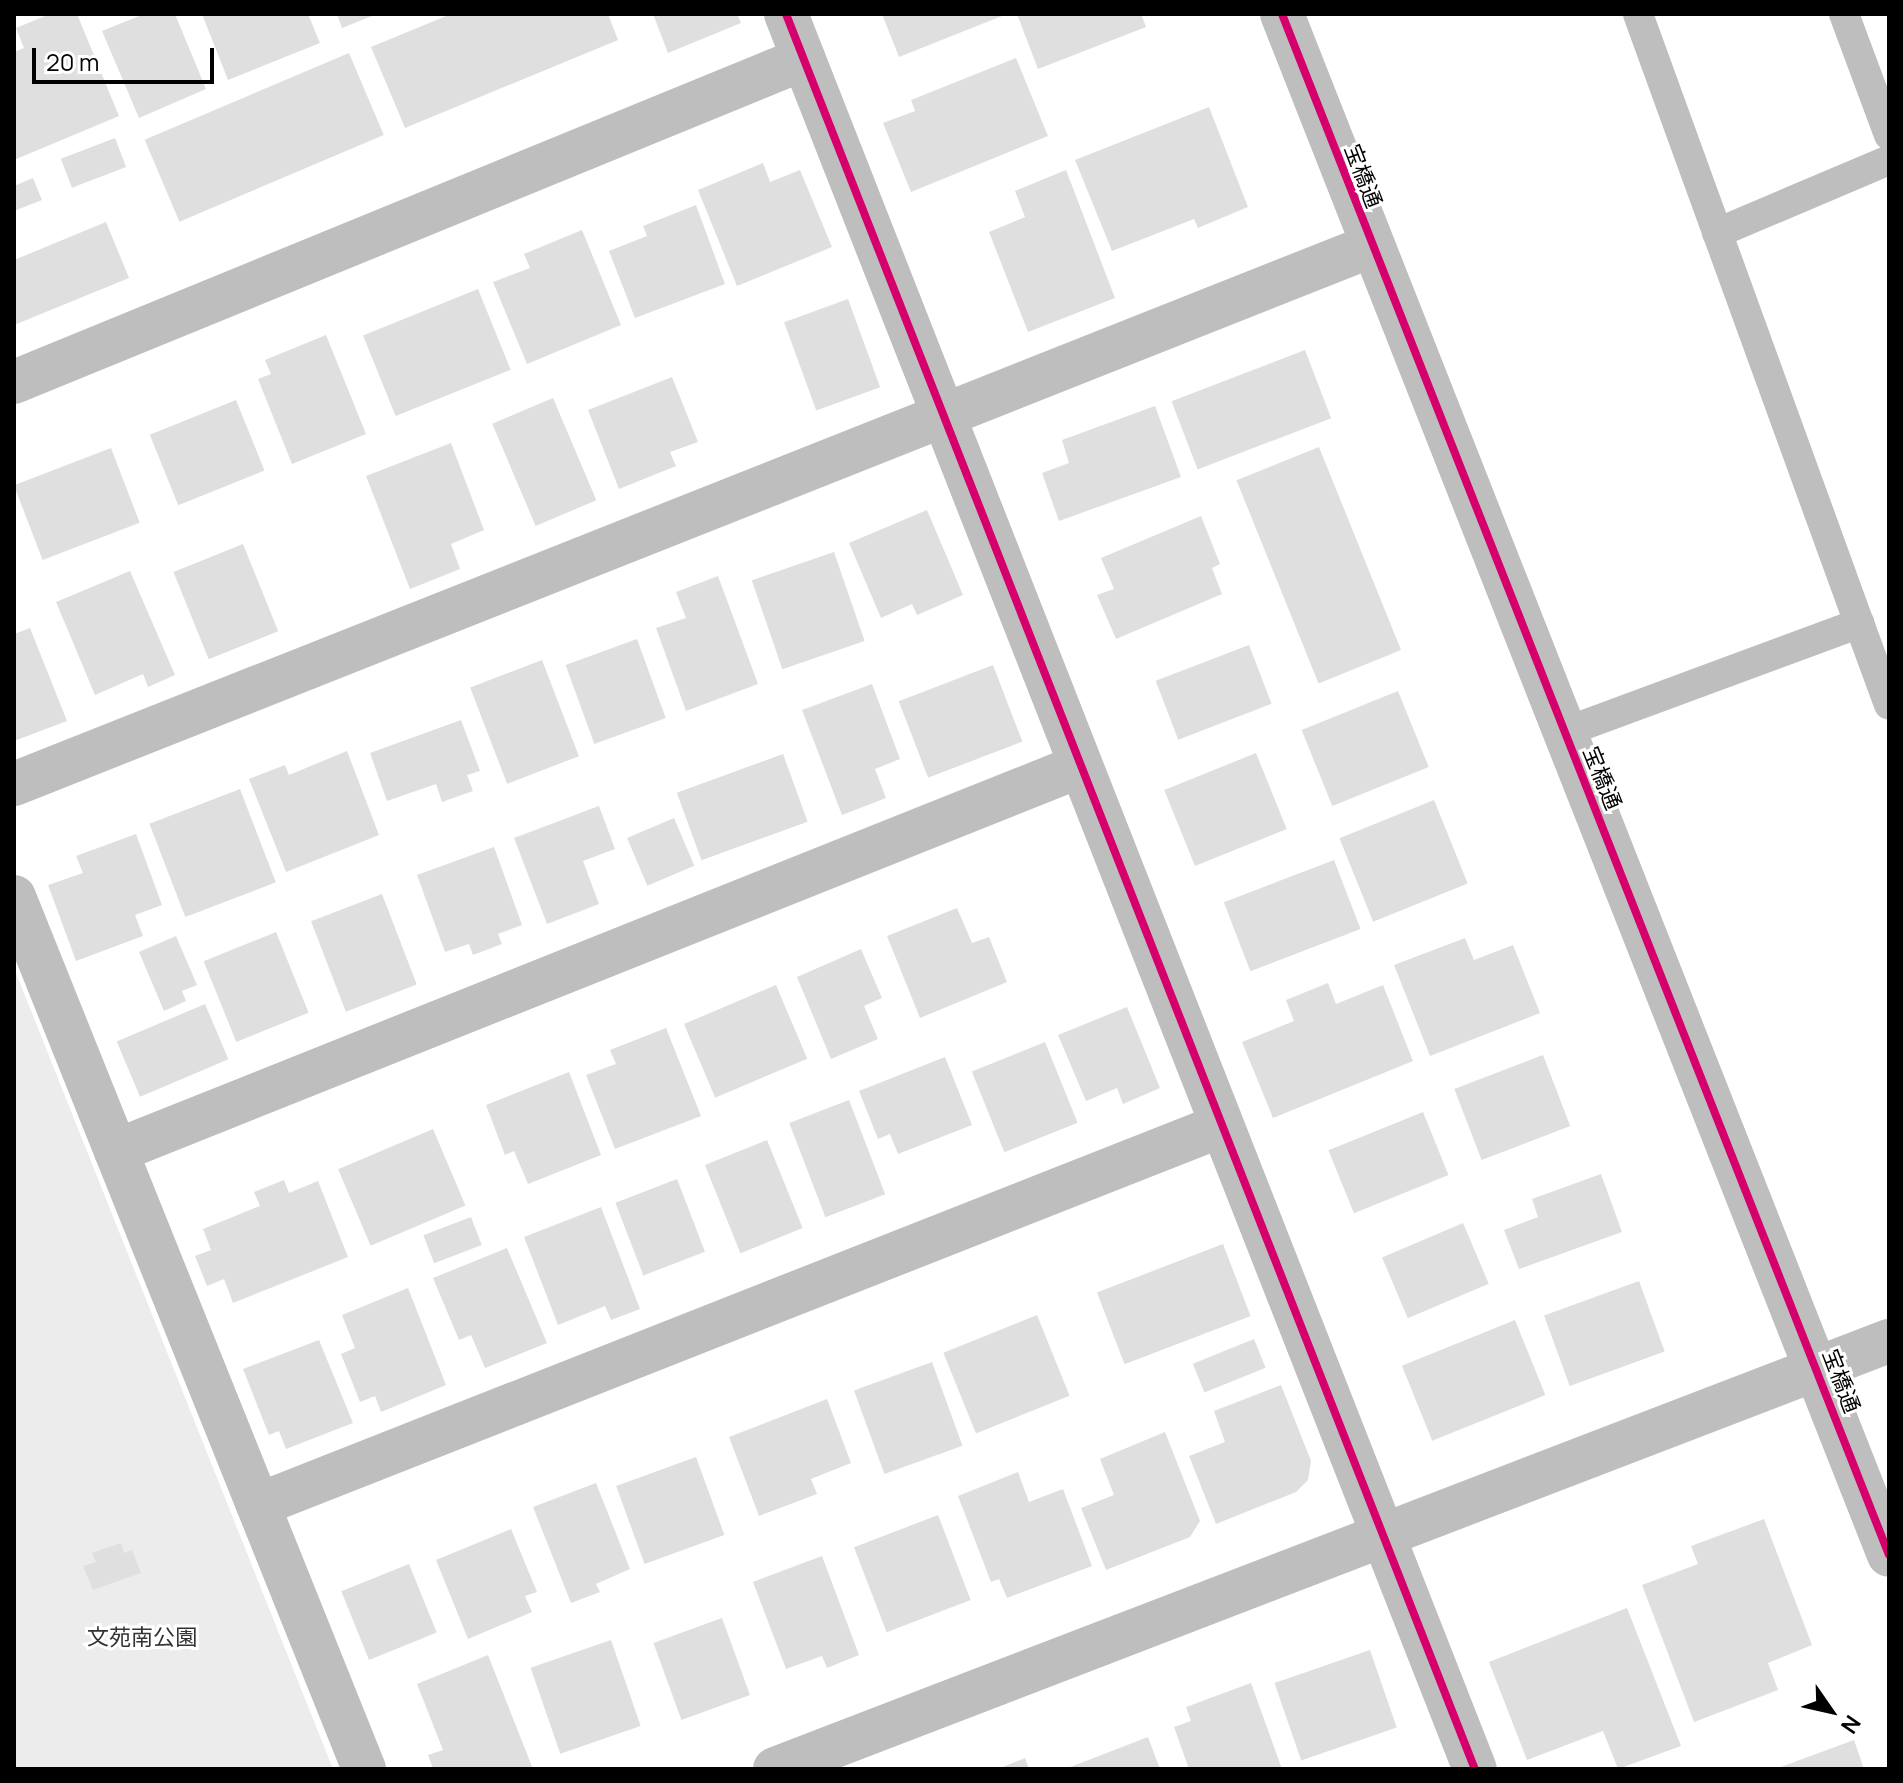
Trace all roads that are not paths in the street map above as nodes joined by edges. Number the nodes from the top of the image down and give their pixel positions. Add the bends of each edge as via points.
1 (786, 14) edge
2 (1282, 14) edge
3 (1638, 14) edge
4 (1844, 14) edge
5 (803, 59) junction
6 (1889, 135) edge
7 (1889, 160) edge
8 (1717, 233) junction
9 (1371, 246) junction
10 (14, 382) edge
11 (943, 418) junction
12 (1859, 623) junction
13 (1886, 689) edge
14 (1565, 732) junction
15 (1080, 766) junction
16 (14, 784) edge
17 (14, 897) edge
18 (1220, 1126) junction
19 (116, 1151) junction
20 (1889, 1341) edge
21 (1817, 1370) junction
22 (258, 1505) junction
23 (1381, 1536) junction
24 (1889, 1555) edge
25 (364, 1769) edge
26 (775, 1769) edge
27 (1475, 1769) edge

1 - 5 street
2 - 9 street, 宝橋通
3 - 8 lane
4 - 6 lane
5 - 10 street
5 - 11 street
7 - 8 lane
8 - 12 lane
9 - 11 street
9 - 14 street, 宝橋通
11 - 15 street
11 - 16 street
12 - 13 lane
12 - 14 lane
14 - 21 street, 宝橋通
15 - 18 street
15 - 19 street
17 - 19 street
18 - 22 street
18 - 23 street
19 - 22 street
20 - 21 street
21 - 23 street
21 - 24 street, 宝橋通
22 - 25 street
23 - 26 street
23 - 27 street

